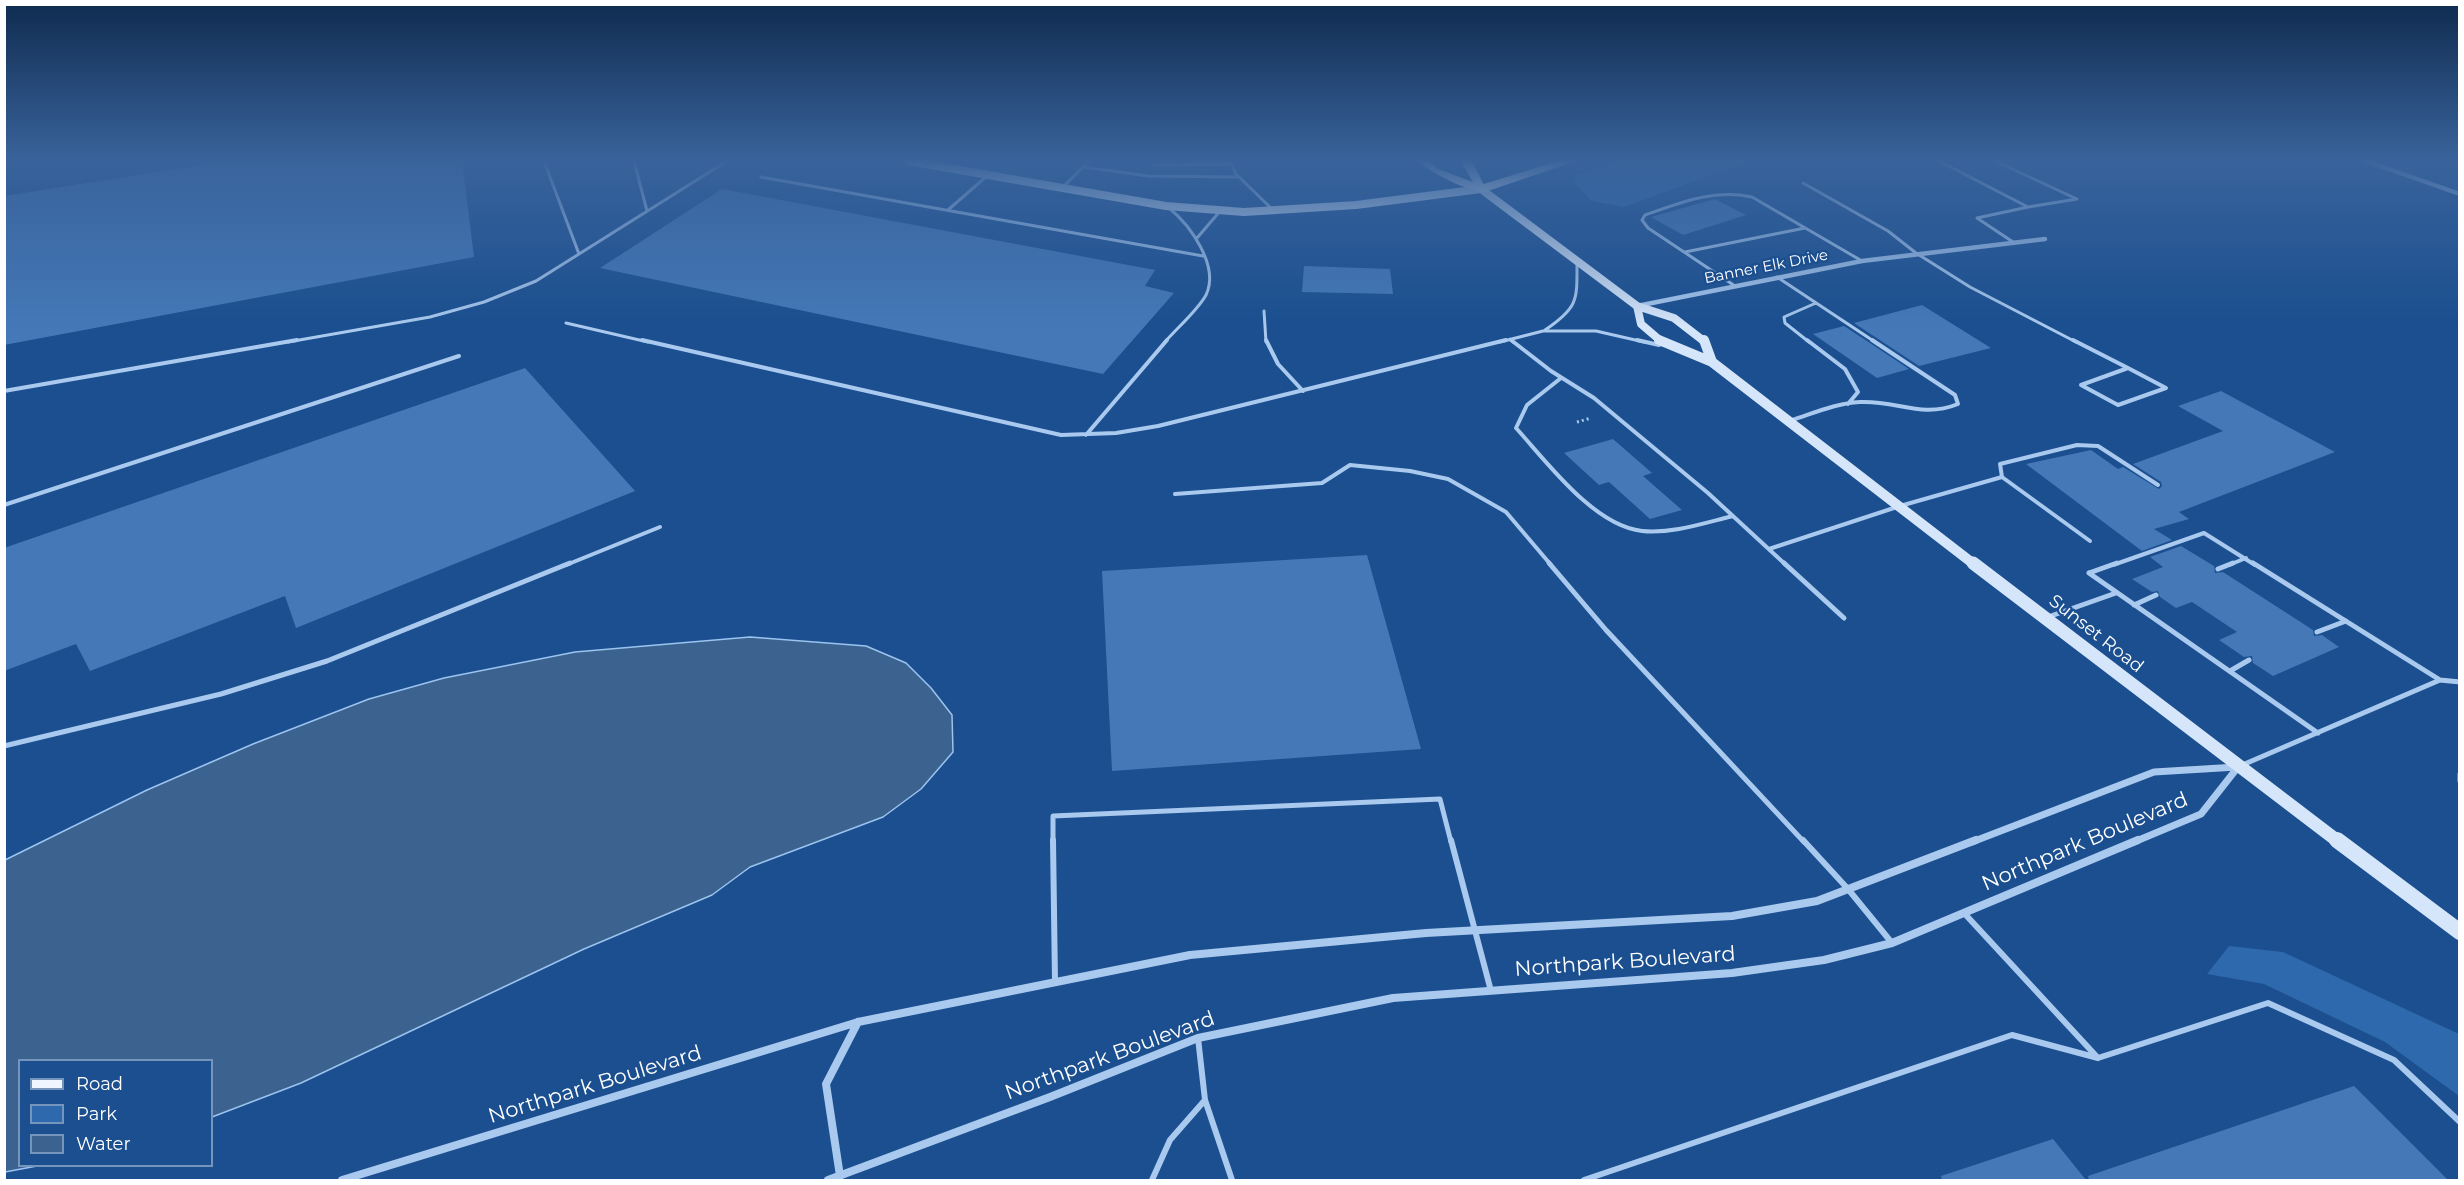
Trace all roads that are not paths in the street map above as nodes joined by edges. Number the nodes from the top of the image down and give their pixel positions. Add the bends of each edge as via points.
1 (565, 216) edge
2 (639, 216) edge
3 (983, 216) edge
4 (1181, 216) edge
5 (1216, 216) edge
6 (1517, 216) edge
7 (1644, 216) edge
8 (1785, 216) edge
9 (1862, 216) edge
10 (1985, 216) edge
11 (1805, 228) junction
12 (1197, 238) junction
13 (2044, 239) dead end
14 (2013, 243) junction
15 (1685, 252) junction
16 (1916, 253) junction
17 (579, 254) junction
18 (1203, 256) junction
19 (1577, 261) junction
20 (1862, 261) junction
21 (1777, 277) junction
22 (1735, 286) junction
23 (1816, 303) junction
24 (1637, 306) junction
25 (1264, 311) dead end
26 (566, 323) dead end
27 (1543, 331) junction
28 (1510, 339) junction
29 (1671, 348) junction
30 (459, 356) dead end
31 (1712, 362) junction
32 (2128, 368) junction
33 (1561, 378) junction
34 (1303, 390) junction
35 (4, 391) edge
36 (1848, 404) junction
37 (1789, 421) junction
38 (1086, 435) junction
39 (2002, 477) junction
40 (2158, 485) dead end
41 (1175, 494) dead end
42 (4, 505) edge
43 (1900, 506) junction
44 (1734, 516) junction
45 (660, 527) dead end
46 (2090, 541) dead end
47 (1769, 549) junction
48 (2246, 558) junction
49 (2218, 569) dead end
50 (2116, 593) junction
51 (2156, 595) dead end
52 (2134, 605) junction
53 (1844, 618) dead end
54 (2045, 618) junction
55 (2346, 621) junction
56 (2317, 632) dead end
57 (2250, 660) dead end
58 (2230, 671) junction
59 (2440, 680) junction
60 (2460, 682) edge
61 (2318, 732) junction
62 (4, 746) edge
63 (2238, 767) junction
64 (2460, 774) edge
65 (2460, 781) edge
66 (1848, 890) junction
67 (1964, 913) junction
68 (1475, 930) junction
69 (2460, 932) edge
70 (1892, 943) junction
71 (1055, 982) junction
72 (1491, 990) junction
73 (858, 1023) junction
74 (1198, 1038) junction
75 (2098, 1058) junction
76 (1205, 1100) junction
77 (2460, 1122) edge
78 (840, 1176) junction
79 (342, 1180) edge
80 (828, 1180) edge
81 (1152, 1180) edge
82 (1232, 1180) edge
83 (1584, 1180) edge

1 - 17 lane
2 - 17 lane
3 - 18 lane
4 - 12 lane
5 - 12 lane
6 - 19 main road, Sunset Road
7 - 15 lane via 1642,220 1648,228
8 - 11 lane
9 - 16 lane
10 - 14 lane via 1977,218
11 - 15 lane
11 - 20 lane
12 - 18 lane
13 - 14 street, Banner Elk Drive
14 - 16 street, Banner Elk Drive
15 - 22 lane
16 - 20 street, Banner Elk Drive
16 - 32 lane via 1970,287
17 - 35 lane via 536,281 484,302 430,317
18 - 38 lane via 1210,282 1206,294
19 - 24 main road, Sunset Road
19 - 27 lane via 1572,310
20 - 21 street, Banner Elk Drive
21 - 22 street, Banner Elk Drive
21 - 23 lane
22 - 24 street, Banner Elk Drive
23 - 36 lane via 1784,317 1785,323 1845,369 1858,392
23 - 36 lane via 1955,395 1958,404 1930,413 1871,402
24 - 29 main road, Sunset Road via 1642,326
24 - 31 main road, Sunset Road via 1674,318 1704,339
25 - 34 lane via 1262,332 1266,347
26 - 38 lane via 1061,435
27 - 28 lane
27 - 29 lane via 1596,331
28 - 33 lane
28 - 34 lane
29 - 31 main road, Sunset Road
30 - 42 lane
31 - 37 main road, Sunset Road
32 - 32 lane via 2166,388 2118,405 2080,385
33 - 44 lane via 1594,399
33 - 44 lane via 1539,393 1519,415 1516,428 1581,497 1616,524 1635,531 1678,528
34 - 38 lane via 1158,426
36 - 37 lane
37 - 43 main road, Sunset Road
39 - 40 lane via 2000,464 2077,445 2098,446
39 - 43 lane
39 - 46 lane
41 - 66 lane via 1322,483 1350,465 1448,479 1506,513 1606,630
43 - 47 lane
43 - 54 main road, Sunset Road
44 - 47 lane
45 - 62 lane via 327,661 220,694
47 - 53 lane
48 - 49 lane
48 - 50 lane via 2204,533 2089,573
48 - 55 lane
50 - 52 lane
50 - 54 lane
51 - 52 lane
52 - 58 lane
54 - 63 main road, Sunset Road
55 - 56 lane
55 - 59 lane
57 - 58 lane
58 - 61 lane
59 - 60 lane
59 - 61 lane
61 - 63 lane
63 - 66 street, Northpark Boulevard via 2154,772
63 - 67 street, Northpark Boulevard via 2201,814
63 - 69 main road, Sunset Road
64 - 65 lane
66 - 68 street, Northpark Boulevard via 1817,902 1732,916
66 - 70 lane
67 - 70 street, Northpark Boulevard
67 - 75 lane
68 - 71 street, Northpark Boulevard via 1190,955
68 - 71 lane via 1440,799 1053,816
68 - 72 lane
70 - 72 street, Northpark Boulevard via 1824,960 1732,973
71 - 73 street, Northpark Boulevard
72 - 74 street, Northpark Boulevard via 1393,998
73 - 78 street via 825,1084
73 - 79 street, Northpark Boulevard
74 - 76 lane
74 - 78 street, Northpark Boulevard
75 - 77 lane via 2268,1003 2394,1060
75 - 83 lane via 2012,1035
76 - 81 lane via 1170,1140
76 - 82 lane
78 - 80 street, Northpark Boulevard

